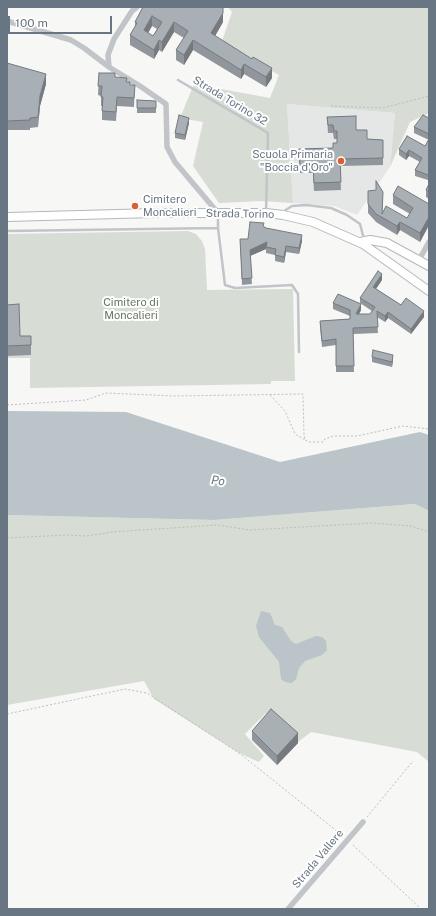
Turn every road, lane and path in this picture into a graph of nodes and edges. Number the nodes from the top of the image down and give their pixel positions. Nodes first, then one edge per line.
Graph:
1 (137, 7) edge
2 (7, 21) edge
3 (109, 67) junction
4 (178, 80) dead end
5 (429, 96) edge
6 (331, 106) dead end
7 (218, 213) junction
8 (266, 213) junction
9 (278, 214) junction
10 (7, 217) edge
11 (218, 228) junction
12 (7, 231) edge
13 (429, 242) edge
14 (364, 243) junction
15 (419, 260) junction
16 (429, 266) edge
17 (429, 291) edge
18 (299, 352) dead end
19 (270, 394) junction
20 (7, 405) edge
21 (429, 429) edge
22 (305, 440) junction
23 (429, 532) edge
24 (7, 538) edge
25 (7, 714) edge
26 (413, 762) dead end
27 (363, 822) joint
28 (347, 839) junction
29 (288, 909) edge
30 (421, 909) edge

1 - 3 street
2 - 3 street
3 - 7 street
4 - 8 lane, Strada Torino 32
5 - 6 path
7 - 8 main road, Strada Torino
7 - 10 main road, Strada Torino
7 - 11 lane
8 - 9 main road, Strada Torino
9 - 14 main road, Strada Torino
9 - 14 lane
11 - 12 lane
11 - 18 lane
13 - 15 street
14 - 15 main road
14 - 17 main road, Strada Torino
15 - 16 main road
19 - 20 path
19 - 22 path
19 - 22 path
21 - 22 path
23 - 24 path
25 - 28 path
26 - 27 path
27 - 28 street, Strada Vallere
28 - 29 street, Strada Vallere
28 - 30 path

